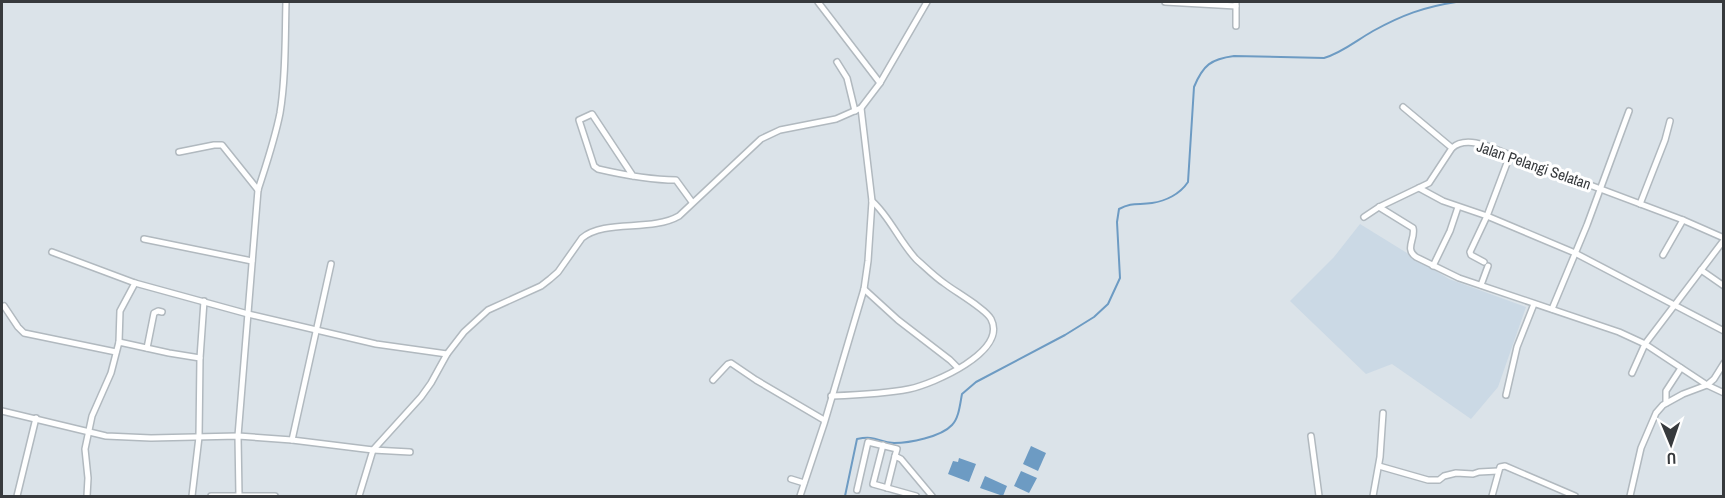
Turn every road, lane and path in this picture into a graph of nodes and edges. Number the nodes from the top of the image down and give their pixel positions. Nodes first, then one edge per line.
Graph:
1 (286, 2) edge
2 (818, 2) edge
3 (927, 2) edge
4 (1165, 2) edge
5 (1236, 4) edge
6 (1236, 26) dead end
7 (837, 62) dead end
8 (880, 83) junction
9 (1403, 107) dead end
10 (861, 108) junction
11 (855, 111) junction
12 (1629, 111) dead end
13 (1670, 121) dead end
14 (1452, 148) junction
15 (179, 152) dead end
16 (1510, 155) junction
17 (633, 176) junction
18 (1419, 188) junction
19 (1601, 189) junction
20 (258, 190) junction
21 (872, 201) junction
22 (692, 202) junction
23 (1640, 204) junction
24 (1379, 207) junction
25 (1458, 207) junction
26 (1487, 216) junction
27 (1364, 217) dead end
28 (1683, 220) junction
29 (144, 239) dead end
30 (1724, 239) edge
31 (52, 252) dead end
32 (1575, 253) junction
33 (1663, 255) dead end
34 (252, 261) junction
35 (331, 264) dead end
36 (1433, 266) junction
37 (1701, 270) junction
38 (135, 283) junction
39 (1481, 285) junction
40 (1724, 286) edge
41 (864, 289) junction
42 (204, 301) junction
43 (1534, 304) junction
44 (1674, 305) junction
45 (4, 306) dead end
46 (1552, 309) junction
47 (162, 312) dead end
48 (248, 314) junction
49 (316, 331) junction
50 (1724, 332) edge
51 (119, 342) junction
52 (1645, 344) junction
53 (147, 348) junction
54 (116, 352) junction
55 (447, 354) junction
56 (200, 358) junction
57 (1724, 363) edge
58 (958, 368) junction
59 (1681, 369) junction
60 (1632, 373) dead end
61 (713, 380) dead end
62 (1707, 385) junction
63 (1724, 393) edge
64 (1506, 395) dead end
65 (831, 396) junction
66 (1666, 403) junction
67 (2, 411) edge
68 (1383, 413) dead end
69 (36, 418) junction
70 (824, 422) junction
71 (89, 432) junction
72 (238, 436) junction
73 (1311, 436) dead end
74 (199, 437) junction
75 (292, 440) junction
76 (883, 445) junction
77 (373, 450) junction
78 (410, 452) dead end
79 (895, 456) junction
80 (1379, 466) junction
81 (1498, 471) junction
82 (791, 479) dead end
83 (804, 483) junction
84 (887, 488) junction
85 (857, 490) dead end
86 (18, 496) edge
87 (87, 496) edge
88 (192, 496) edge
89 (212, 496) edge
90 (239, 496) edge
91 (275, 496) edge
92 (359, 496) edge
93 (800, 496) edge
94 (914, 496) edge
95 (932, 496) edge
96 (1319, 496) edge
97 (1373, 496) edge
98 (1492, 496) edge
99 (1575, 496) edge
100 (1630, 496) edge

1 - 20 street
2 - 8 street
3 - 8 street
4 - 5 street
5 - 6 street
7 - 11 street
8 - 10 street
9 - 14 street
10 - 11 street
10 - 21 street
11 - 22 street
12 - 19 street
13 - 23 street
14 - 16 street, Jalan Pelangi Selatan
14 - 18 street
15 - 20 street
16 - 19 street, Jalan Pelangi Selatan
16 - 26 street
17 - 17 street
17 - 22 street
18 - 24 street
18 - 25 street
19 - 23 street, Jalan Pelangi Selatan
19 - 32 street
20 - 34 street
21 - 41 street
21 - 58 street
22 - 55 street
23 - 28 street, Jalan Pelangi Selatan
24 - 27 street
24 - 36 street
25 - 26 street
25 - 36 street
26 - 32 street
26 - 39 street
28 - 30 street, Jalan Pelangi Selatan
28 - 33 street
29 - 34 street
30 - 37 street
31 - 38 street
32 - 44 street
32 - 46 street
34 - 48 street
35 - 49 street
36 - 39 street
37 - 40 street
37 - 44 street
38 - 42 street
38 - 51 street
39 - 43 street
41 - 58 street
41 - 65 street
42 - 48 street
42 - 56 street
43 - 46 street
43 - 64 street
44 - 50 street
44 - 52 street
45 - 54 street
46 - 52 street
47 - 53 street
48 - 49 street
48 - 72 street
49 - 55 street
49 - 75 street
51 - 53 street
51 - 54 street
52 - 59 street
52 - 60 street
53 - 56 street
54 - 71 street
55 - 77 street
56 - 74 street
57 - 62 street
58 - 65 street
59 - 62 street
59 - 66 street
61 - 70 street
62 - 63 street
62 - 66 street
65 - 70 street
66 - 100 street
67 - 69 street
68 - 80 street
69 - 71 street
69 - 86 street
70 - 83 street
71 - 74 street
71 - 87 street
72 - 74 street
72 - 75 street
72 - 90 street
73 - 96 street
74 - 88 street
75 - 77 street
76 - 79 street
76 - 84 street
76 - 85 street
77 - 78 street
77 - 92 street
79 - 84 street
79 - 95 street
80 - 81 street
80 - 97 street
81 - 98 street
81 - 99 street
82 - 83 street
83 - 93 street
84 - 94 street
89 - 90 street
90 - 91 street

